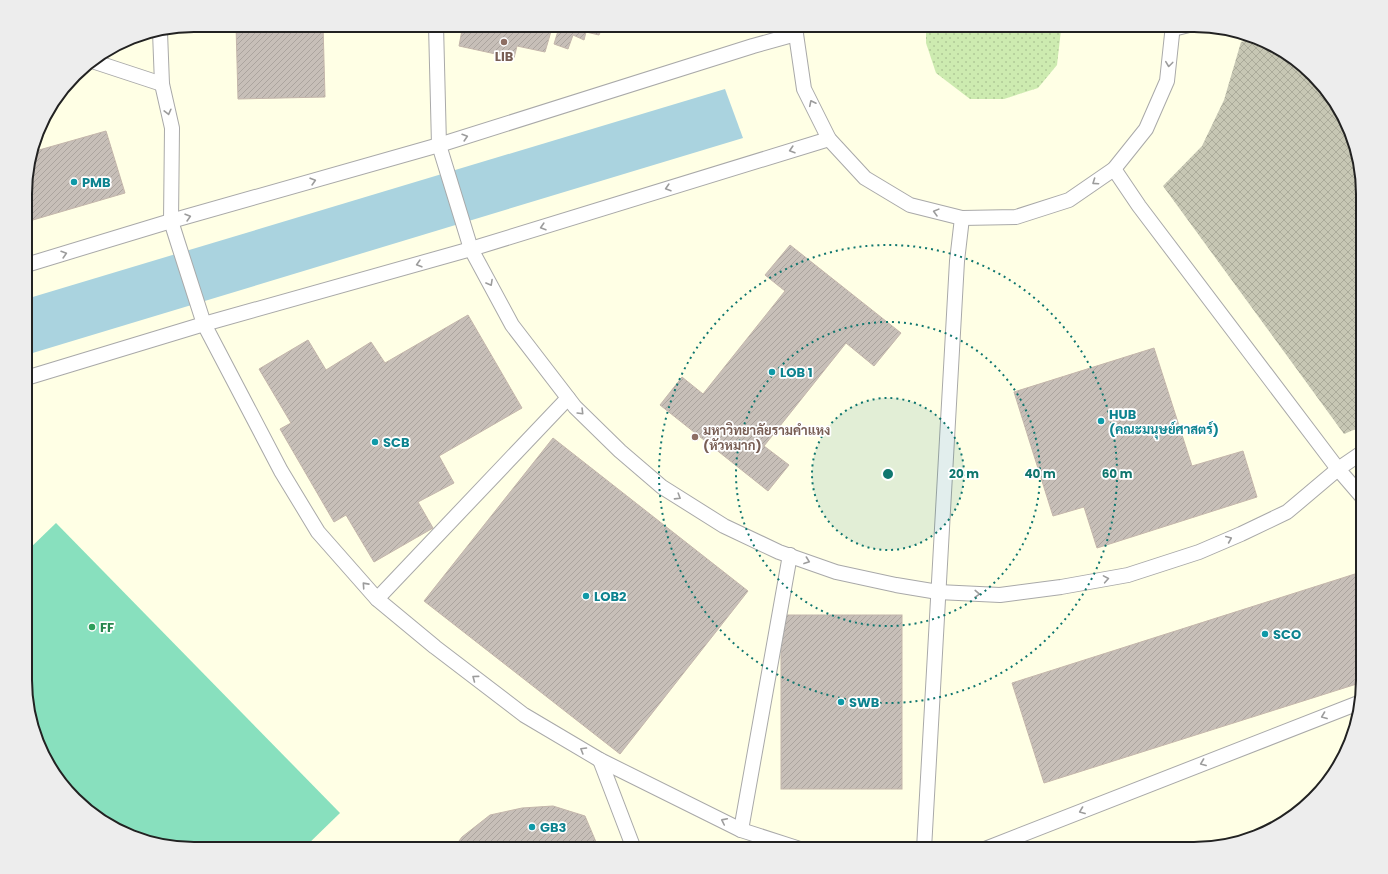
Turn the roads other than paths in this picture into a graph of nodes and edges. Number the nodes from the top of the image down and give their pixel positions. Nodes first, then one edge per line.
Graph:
1 (436, 32) edge
2 (788, 32) edge
3 (796, 32) edge
4 (1172, 32) edge
5 (160, 36) edge
6 (98, 63) edge
7 (162, 84) junction
8 (829, 139) junction
9 (439, 145) junction
10 (1114, 169) junction
11 (962, 218) junction
12 (171, 221) junction
13 (471, 249) junction
14 (32, 263) edge
15 (202, 319) junction
16 (32, 376) edge
17 (568, 398) junction
18 (1356, 457) edge
19 (1338, 469) junction
20 (1356, 490) edge
21 (790, 556) junction
22 (938, 592) junction
23 (377, 598) junction
24 (1354, 704) edge
25 (600, 760) junction
26 (741, 830) junction
27 (631, 842) edge
28 (778, 842) edge
29 (924, 842) edge
30 (1003, 842) edge

1 - 9 lane
9 -> 2 lane
8 -> 3 lane
4 -> 10 lane
5 - 7 lane
6 - 7 lane
7 -> 12 lane
11 -> 8 lane
8 -> 13 lane
12 -> 9 lane
9 - 13 lane
10 -> 11 lane
10 - 19 lane
11 - 22 lane
14 -> 12 lane
12 - 15 lane
13 -> 15 lane
13 -> 17 lane
15 - 16 lane
23 -> 15 lane
17 -> 21 lane
17 - 23 lane
18 - 19 lane
19 - 20 lane
22 -> 19 lane
21 -> 22 lane
21 - 26 lane
22 - 29 lane
25 -> 23 lane
24 -> 30 lane
26 -> 25 lane
25 - 27 lane
26 - 28 lane

